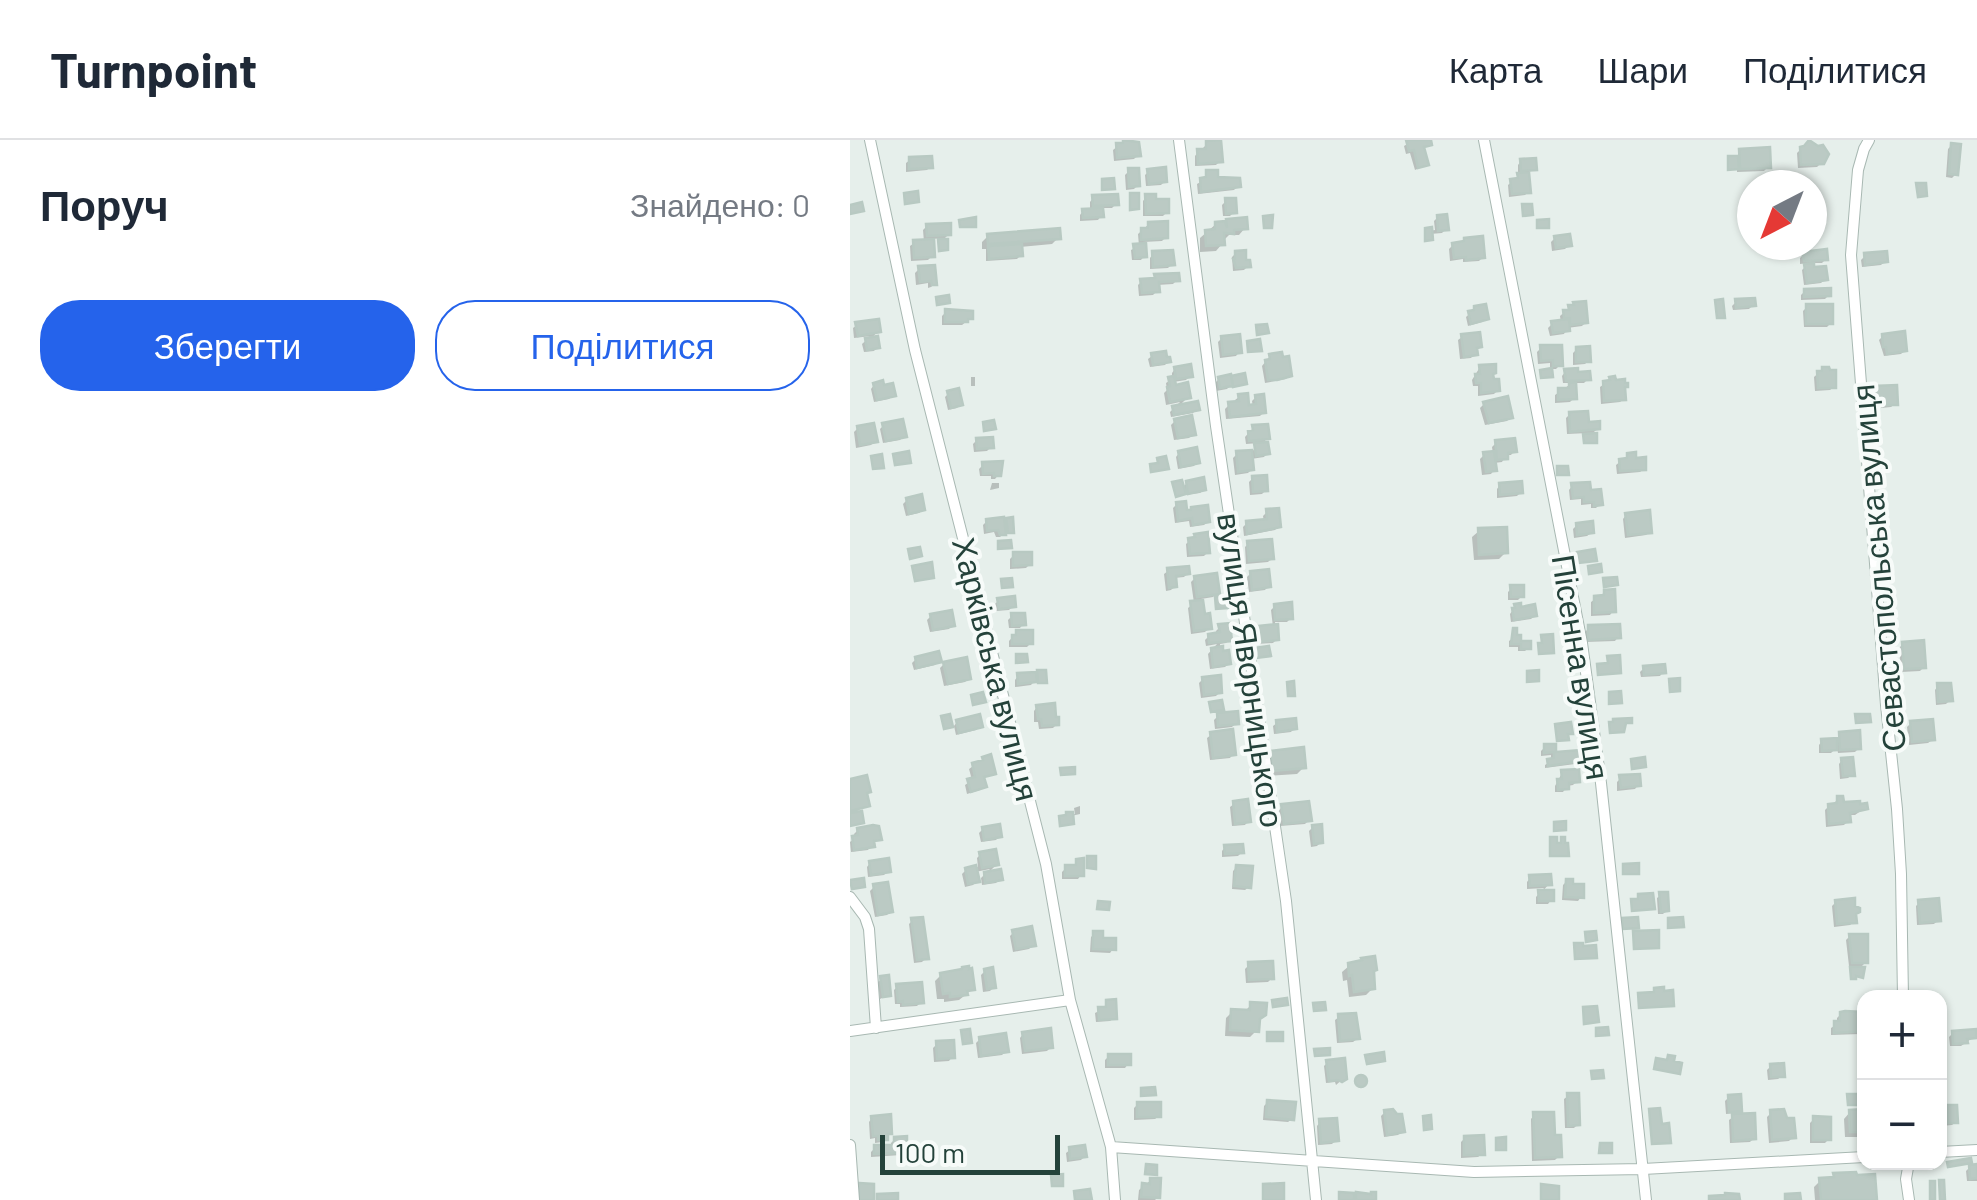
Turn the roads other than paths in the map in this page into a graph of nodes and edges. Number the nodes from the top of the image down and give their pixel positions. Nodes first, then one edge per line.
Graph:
1 (870, 140) edge
2 (1179, 140) edge
3 (1484, 140) edge
4 (1868, 140) edge
5 (850, 897) edge
6 (1904, 990) edge
7 (1070, 1000) junction
8 (876, 1028) junction
9 (850, 1031) edge
10 (850, 1145) edge
11 (1111, 1147) junction
12 (1977, 1150) edge
13 (1947, 1152) edge
14 (1857, 1157) edge
15 (1313, 1161) junction
16 (1643, 1169) junction
17 (1907, 1170) edge
18 (854, 1200) edge
19 (1115, 1200) edge
20 (1316, 1200) edge
21 (1646, 1200) edge
22 (1908, 1200) edge

1 - 7 street, Харківська вулиця
2 - 15 street, вулиця Яворницького
3 - 16 street, Пісенна вулиця
4 - 6 street, Севастопольська вулиця
5 - 8 street
7 - 8 street
7 - 11 street, Харківська вулиця
8 - 9 street
10 - 18 street
11 - 15 street
11 - 19 street, Харківська вулиця
12 - 13 street
14 - 16 street
15 - 16 street
15 - 20 street, вулиця Яворницького
16 - 21 street, Пісенна вулиця
17 - 22 street

